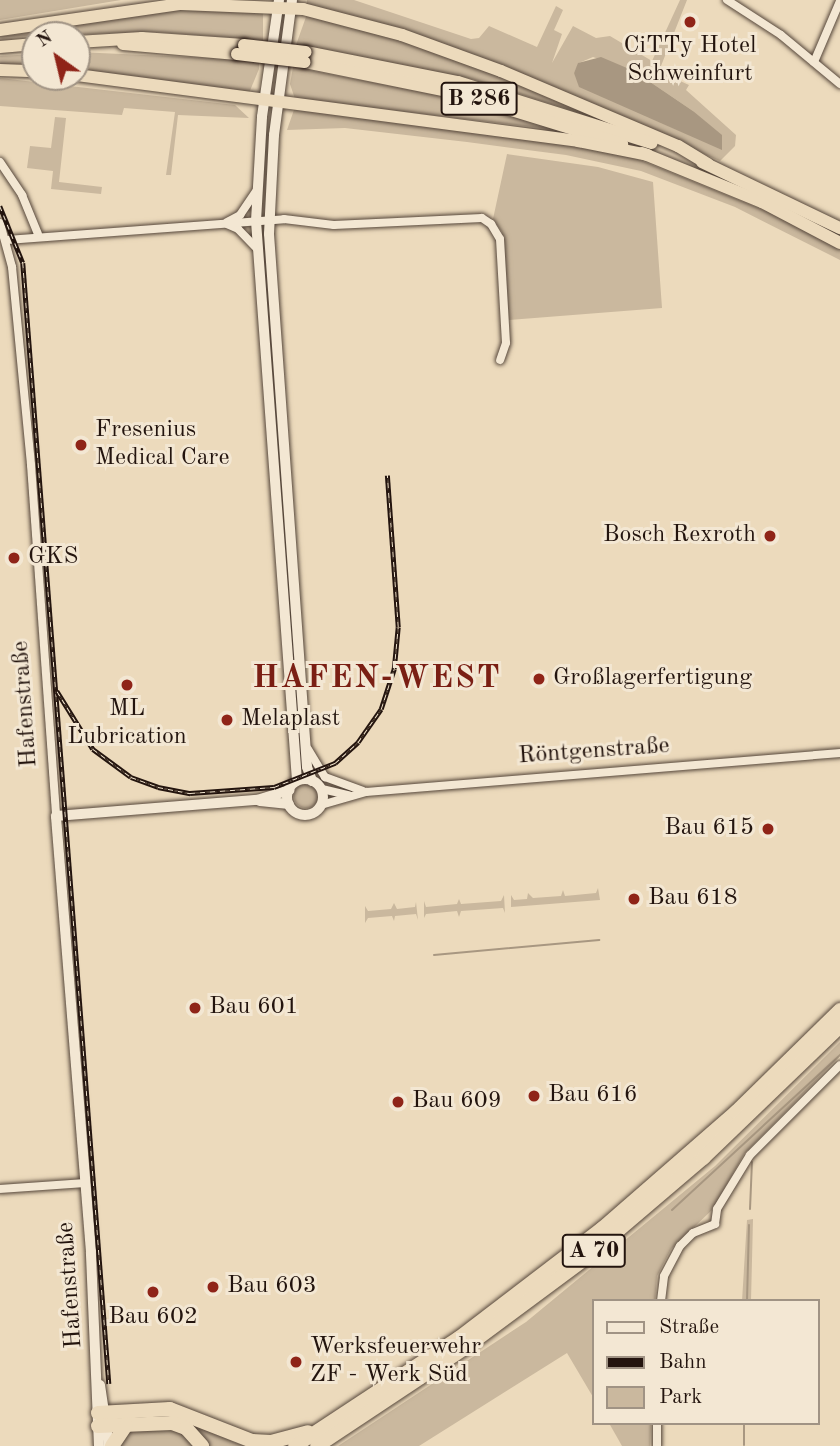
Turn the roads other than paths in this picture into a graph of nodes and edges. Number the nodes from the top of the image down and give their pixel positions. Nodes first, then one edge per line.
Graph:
1 (250, 0) edge
2 (727, 0) edge
3 (840, 1) edge
4 (234, 4) junction
5 (285, 4) edge
6 (0, 30) edge
7 (91, 42) edge
8 (21, 45) edge
9 (0, 47) edge
10 (305, 57) junction
11 (814, 62) junction
12 (0, 70) edge
13 (21, 71) edge
14 (91, 77) edge
15 (840, 84) edge
16 (264, 99) junction
17 (279, 101) junction
18 (648, 155) junction
19 (0, 162) edge
20 (708, 164) junction
21 (256, 191) junction
22 (269, 220) junction
23 (256, 221) junction
24 (0, 223) edge
25 (225, 223) junction
26 (840, 228) edge
27 (38, 234) junction
28 (7, 240) junction
29 (840, 243) edge
30 (258, 251) junction
31 (270, 314) junction
32 (500, 360) dead end
33 (284, 431) junction
34 (272, 432) junction
35 (288, 587) junction
36 (296, 688) junction
37 (306, 743) junction
38 (840, 753) edge
39 (312, 780) junction
40 (297, 781) junction
41 (321, 789) junction
42 (289, 790) junction
43 (366, 792) junction
44 (352, 795) junction
45 (257, 800) junction
46 (289, 804) junction
47 (321, 805) junction
48 (56, 816) junction
49 (840, 1010) edge
50 (840, 1026) edge
51 (840, 1065) edge
52 (85, 1184) junction
53 (0, 1189) edge
54 (661, 1299) edge
55 (103, 1420) junction
56 (126, 1425) junction
57 (657, 1425) edge
58 (326, 1426) junction
59 (99, 1446) edge
60 (110, 1446) edge
61 (202, 1446) edge
62 (295, 1446) edge
63 (317, 1446) edge
64 (657, 1446) edge

1 - 4 highway, B 286
2 - 11 street
3 - 11 street
4 - 5 highway, B 286
4 - 6 highway, B 286
5 - 16 street
5 - 17 street
5 - 20 highway, B 286
7 - 10 highway, B 286, bridge
8 - 9 highway
10 - 18 highway, B 286
10 - 20 highway, B 286
11 - 15 street
12 - 13 highway
14 - 16 highway
16 - 17 highway
16 - 21 street
17 - 18 highway
17 - 22 street
18 - 29 highway, B 286
19 - 27 street
20 - 26 highway, B 286
21 - 23 street
21 - 25 street
22 - 23 street
22 - 31 street
22 - 32 street
23 - 25 street
23 - 30 street
24 - 28 street, Hafenstraße
25 - 27 street
25 - 30 street
27 - 28 street
28 - 48 street, Hafenstraße
30 - 31 street
31 - 33 street
31 - 34 street
33 - 34 street
33 - 35 street
34 - 35 street
35 - 36 street
36 - 37 street
36 - 40 street
37 - 39 street
37 - 43 street
38 - 43 street, Röntgenstraße
39 - 40 street
39 - 41 street
40 - 42 street
41 - 44 street, Röntgenstraße
41 - 47 street
42 - 45 street
42 - 46 street
43 - 44 street, Röntgenstraße
44 - 47 street, Röntgenstraße
45 - 46 street
45 - 48 street
46 - 47 street
48 - 52 street, Hafenstraße
49 - 58 highway, A 70
50 - 63 highway, A 70
51 - 54 street
52 - 53 street
52 - 55 street, Hafenstraße
55 - 56 highway
55 - 58 highway
55 - 59 street
55 - 60 street
56 - 60 highway
56 - 61 highway
57 - 64 street
58 - 62 highway, A 70

